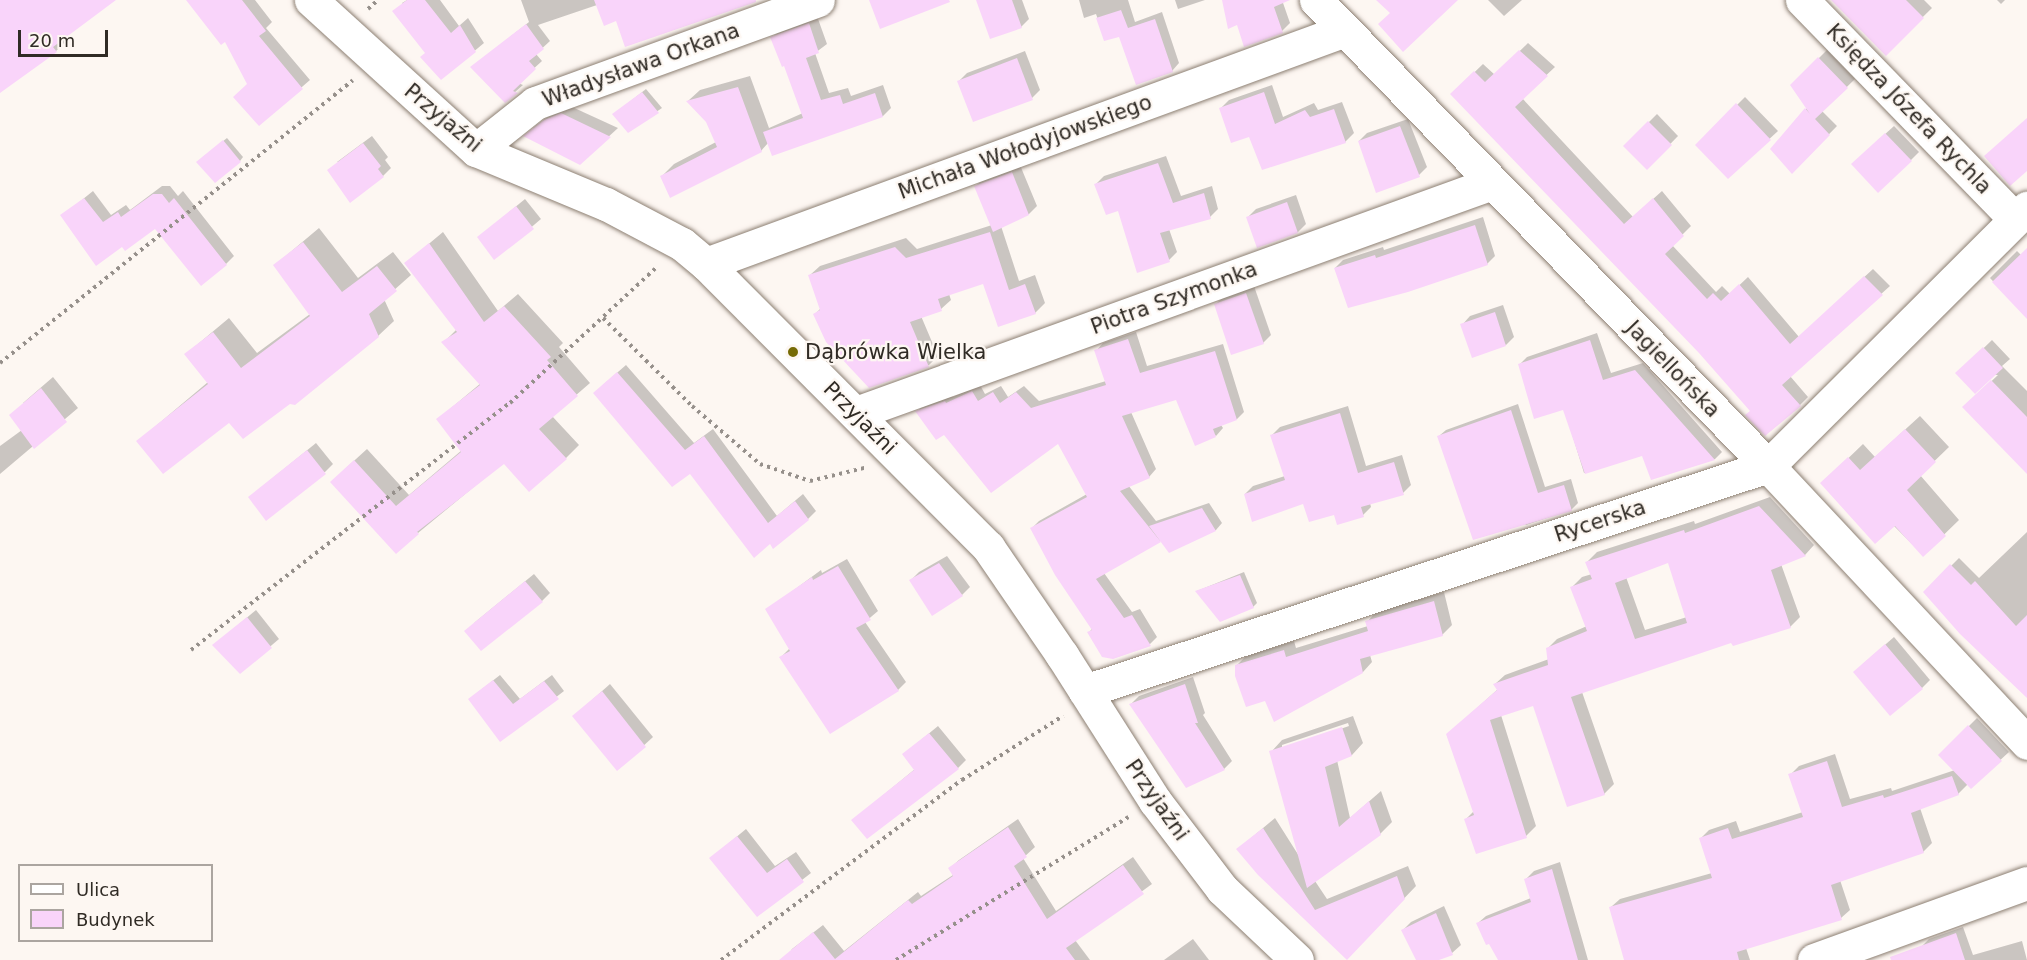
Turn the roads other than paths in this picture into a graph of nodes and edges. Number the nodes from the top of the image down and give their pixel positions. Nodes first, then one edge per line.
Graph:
1 (818, 0) edge
2 (1316, 0) edge
3 (1802, 0) edge
4 (338, 7) edge
5 (1345, 30) junction
6 (476, 150) junction
7 (1492, 183) junction
8 (2021, 213) edge
9 (694, 254) junction
10 (856, 413) junction
11 (1768, 466) junction
12 (1087, 695) junction
13 (2027, 743) edge
14 (2027, 884) edge
15 (1297, 960) edge
16 (1815, 960) edge

1 - 6 street, Władysława Orkana
2 - 5 street, Jagiellońska
3 - 8 street, Księdza Józefa Rychla
4 - 6 street, Przyjaźni
5 - 7 street, Jagiellońska
5 - 9 street, Michała Wołodyjowskiego
6 - 9 street, Przyjaźni
7 - 10 street, Piotra Szymonka
7 - 11 street, Jagiellońska
8 - 11 street, Rycerska
9 - 10 street, Przyjaźni
10 - 12 street, Przyjaźni
11 - 12 street, Rycerska
11 - 13 street, Jagiellońska
12 - 15 street, Przyjaźni
14 - 16 street

